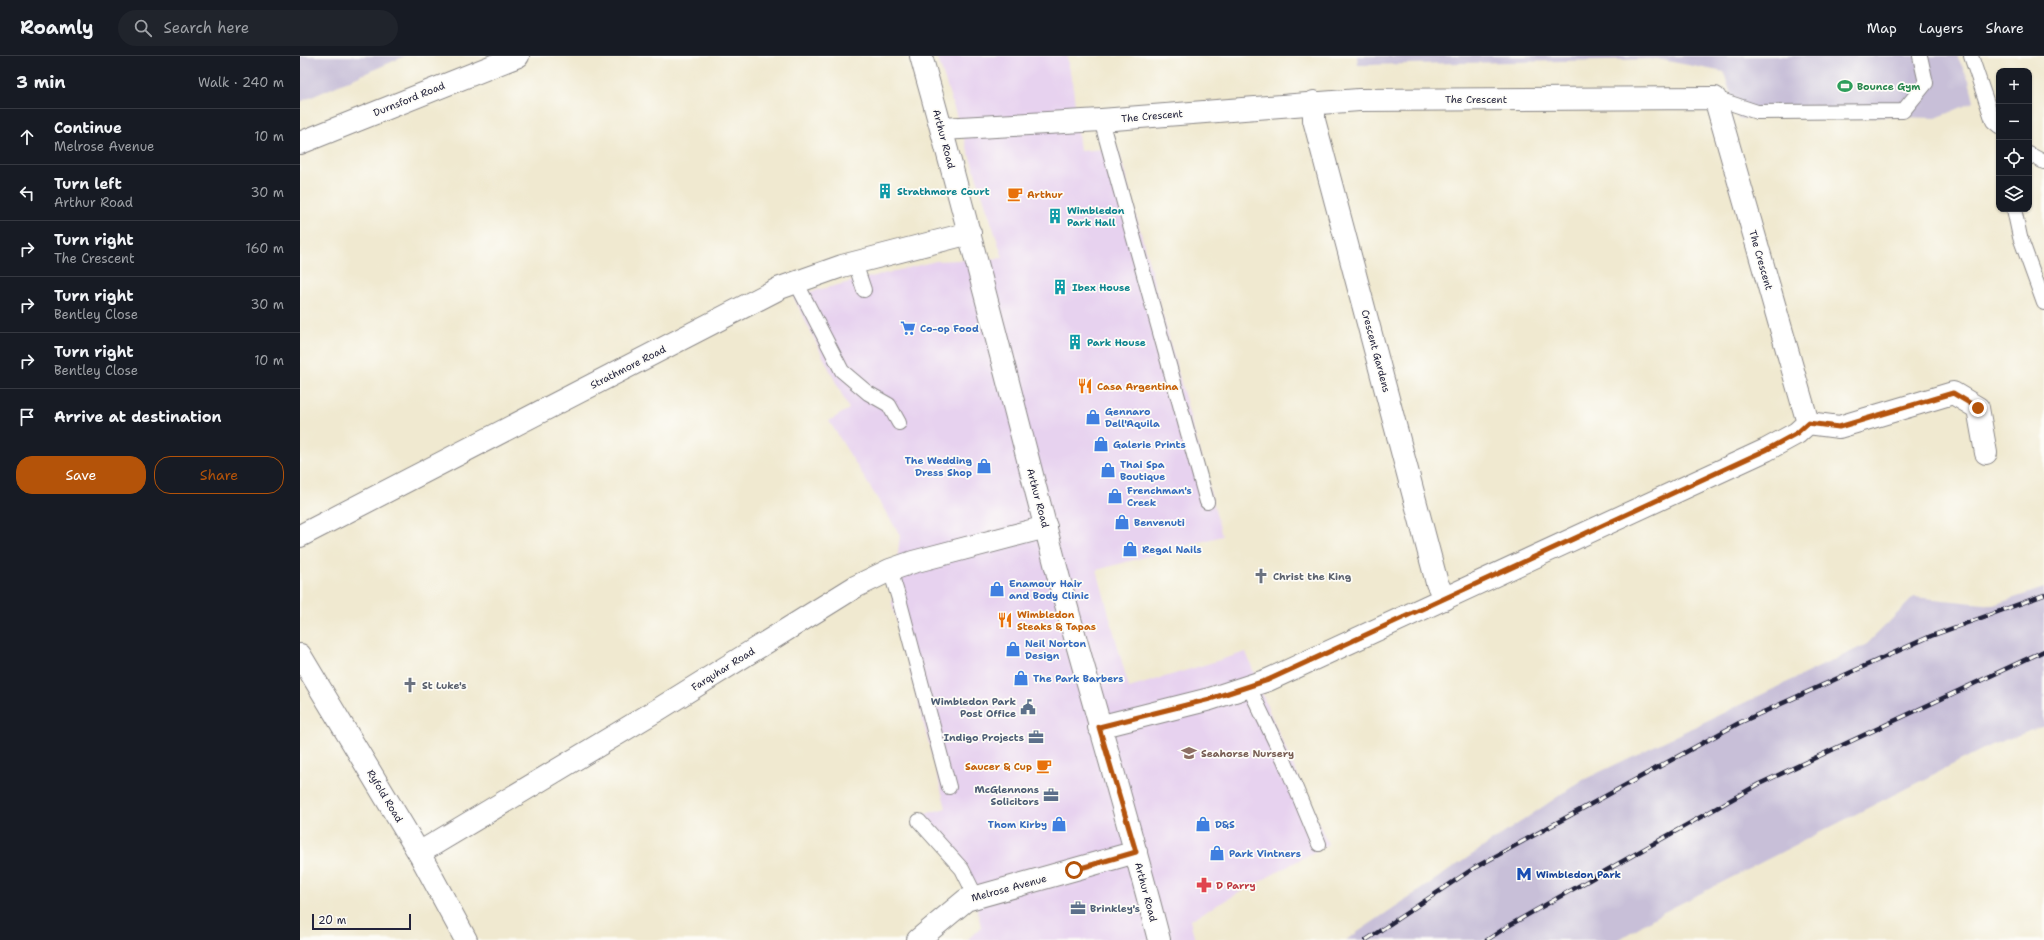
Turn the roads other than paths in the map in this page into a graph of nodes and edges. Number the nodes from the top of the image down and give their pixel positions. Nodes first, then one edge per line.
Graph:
1 (518, 56) edge
2 (921, 56) edge
3 (1920, 56) edge
4 (1971, 56) edge
5 (1715, 98) junction
6 (1314, 102) junction
7 (1101, 120) junction
8 (1996, 124) edge
9 (942, 129) junction
10 (300, 143) edge
11 (2032, 156) edge
12 (2044, 162) edge
13 (2015, 212) edge
14 (970, 233) junction
15 (855, 263) junction
16 (796, 282) junction
17 (864, 290) dead end
18 (2044, 303) edge
19 (899, 423) dead end
20 (1808, 423) junction
21 (1986, 453) dead end
22 (1207, 502) dead end
23 (1046, 527) junction
24 (300, 536) edge
25 (890, 570) junction
26 (1445, 599) junction
27 (300, 655) edge
28 (1249, 688) junction
29 (1099, 727) junction
30 (949, 787) dead end
31 (919, 821) dead end
32 (1319, 844) dead end
33 (1136, 852) junction
34 (419, 853) junction
35 (976, 897) junction
36 (924, 938) edge
37 (466, 940) edge
38 (1159, 940) edge

1 - 10 street, Durnsford Road
2 - 9 street, Arthur Road
3 - 5 lane
4 - 8 lane
5 - 6 street, The Crescent
5 - 20 street, The Crescent
6 - 7 street, The Crescent
6 - 26 street, Crescent Gardens
7 - 9 street, The Crescent
7 - 22 lane
9 - 14 street, Arthur Road
11 - 12 lane
13 - 18 lane
14 - 15 street, Strathmore Road
14 - 23 street, Arthur Road
15 - 16 street, Strathmore Road
15 - 17 lane
16 - 19 lane
16 - 24 street, Strathmore Road
20 - 21 street
20 - 26 street
23 - 25 street, Farquhar Road
23 - 29 street, Arthur Road
25 - 30 lane
25 - 34 street, Farquhar Road
26 - 28 street
27 - 34 street, Ryfold Road
28 - 29 street
28 - 32 lane
29 - 33 street, Arthur Road
31 - 35 lane
33 - 35 street, Melrose Avenue
33 - 38 street, Arthur Road
34 - 37 street, Ryfold Road
35 - 36 street, Melrose Avenue

